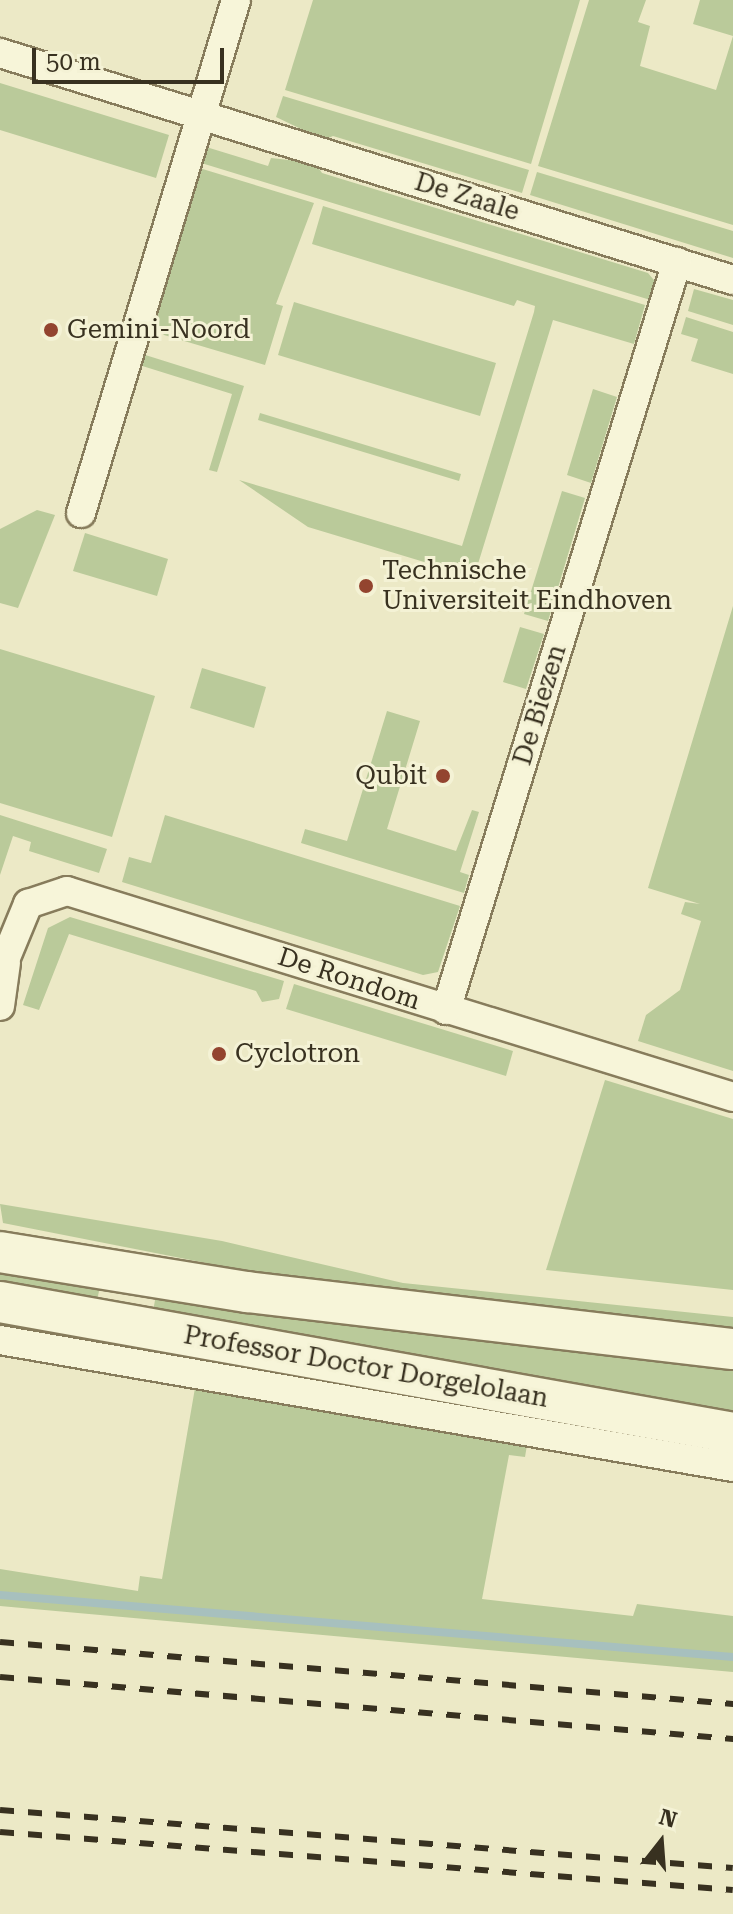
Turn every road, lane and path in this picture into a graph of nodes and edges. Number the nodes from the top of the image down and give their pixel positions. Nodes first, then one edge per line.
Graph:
1 (236, 0) edge
2 (0, 53) edge
3 (201, 114) junction
4 (677, 262) junction
5 (733, 280) edge
6 (81, 513) dead end
7 (3, 967) edge
8 (0, 1006) edge
9 (446, 1010) junction
10 (733, 1097) edge
11 (0, 1252) edge
12 (0, 1302) edge
13 (0, 1340) edge
14 (733, 1349) edge
15 (733, 1433) edge
16 (733, 1467) edge

1 - 3 street
2 - 3 street, De Zaale
3 - 4 street, De Zaale
3 - 6 street
4 - 5 street, De Zaale
4 - 9 street, De Biezen
7 - 8 street, De Rondom
7 - 9 street, De Rondom
9 - 10 street, De Rondom
11 - 14 main road, Professor Doctor Dorgelolaan
12 - 15 main road, Professor Doctor Dorgelolaan
13 - 16 street, Professor Doctor Dorgelolaan

